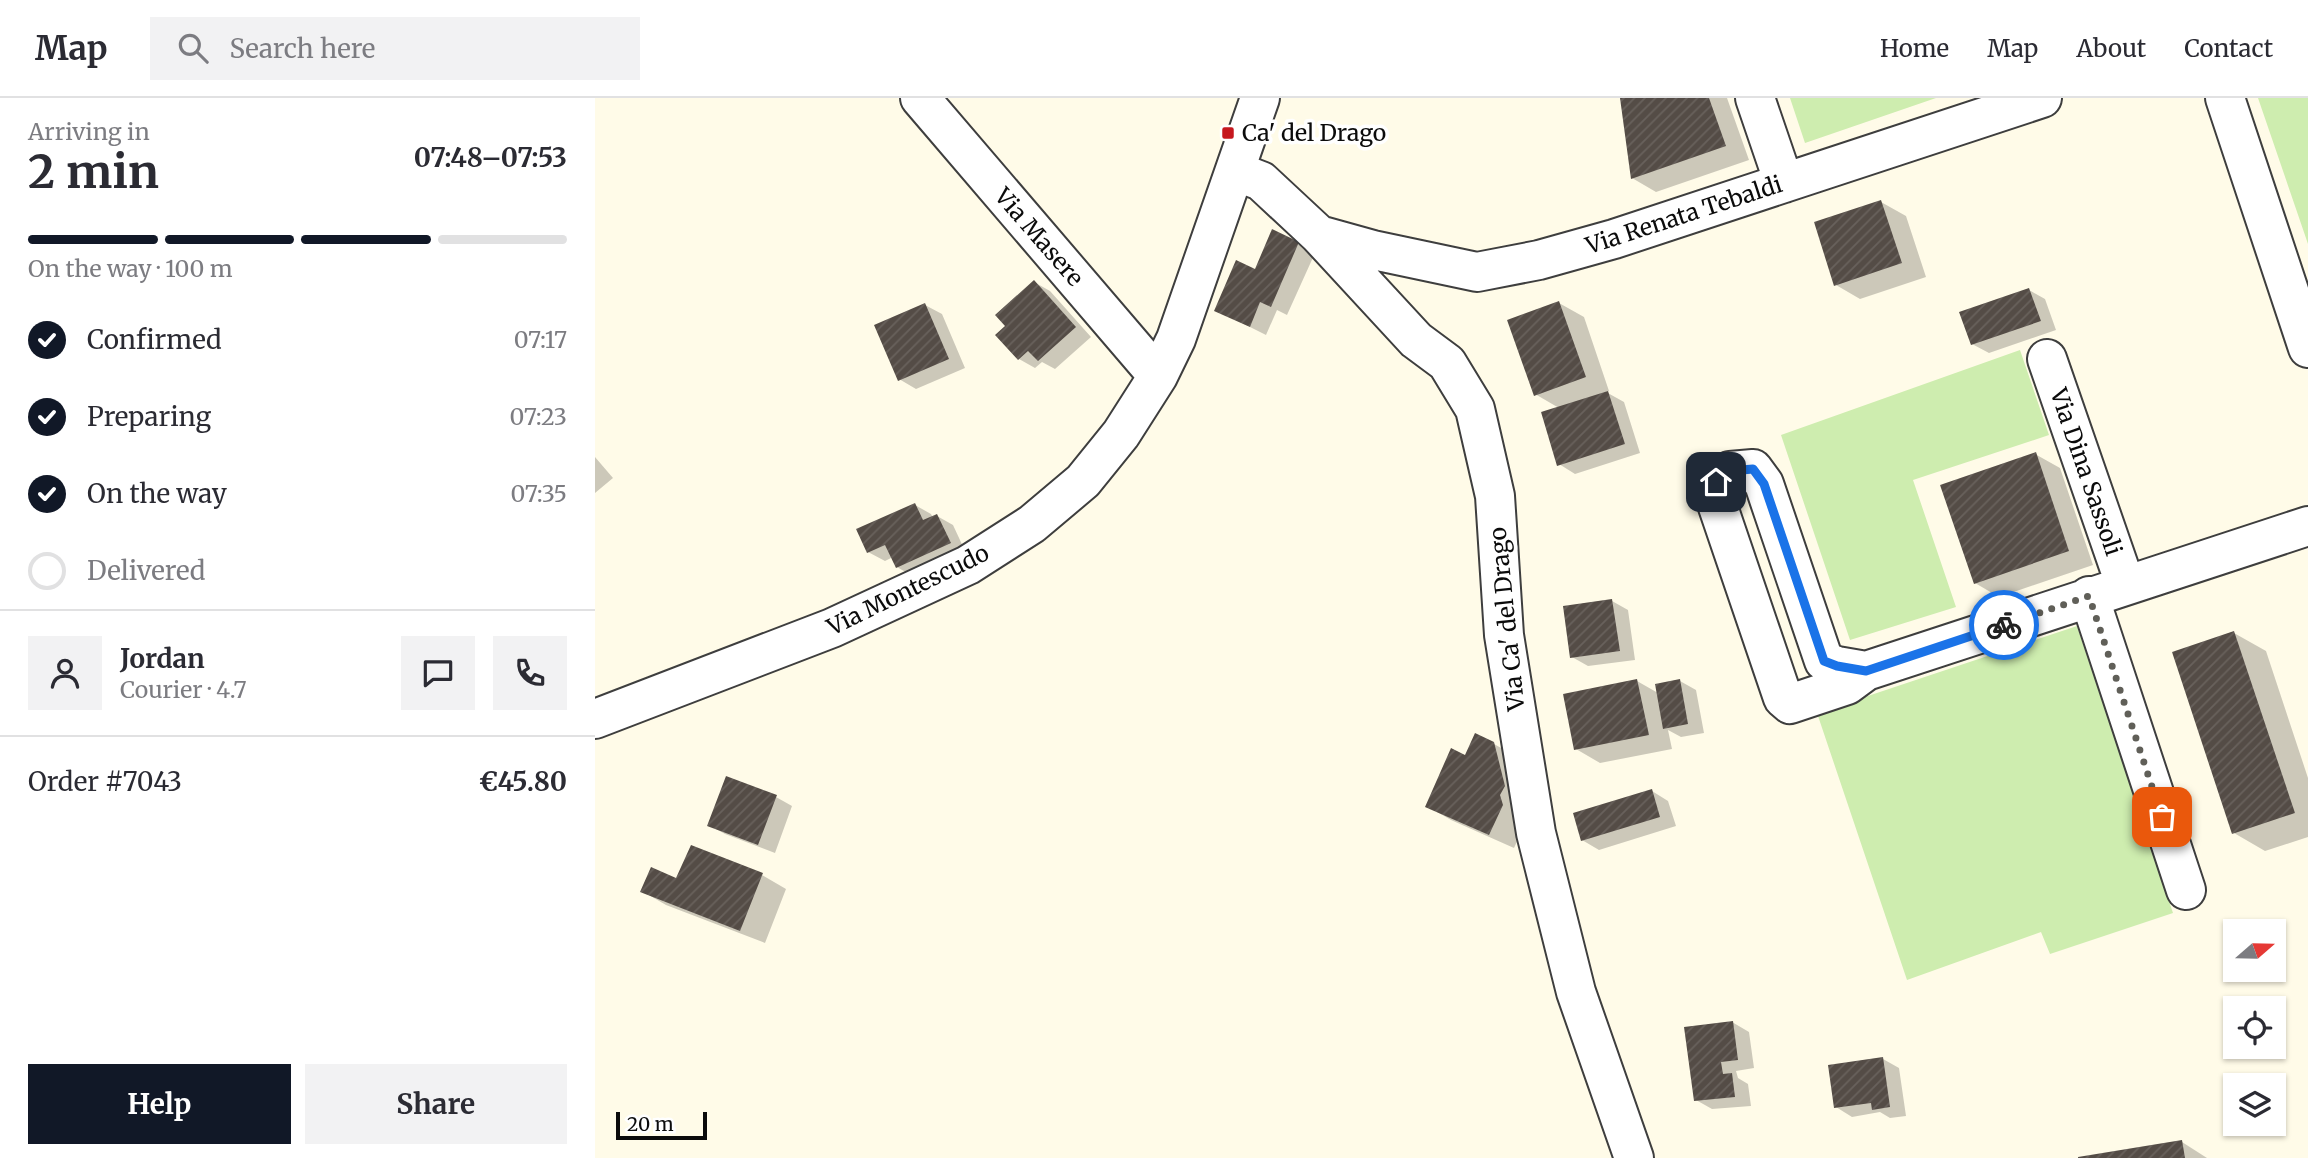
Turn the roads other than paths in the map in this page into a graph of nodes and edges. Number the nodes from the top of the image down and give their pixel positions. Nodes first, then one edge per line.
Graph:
1 (920, 98) edge
2 (1260, 98) edge
3 (1755, 98) edge
4 (2042, 98) edge
5 (2225, 98) edge
6 (1235, 171) junction
7 (1784, 183) junction
8 (1319, 235) junction
9 (2308, 348) edge
10 (2047, 359) dead end
11 (1158, 376) junction
12 (2308, 526) edge
13 (2107, 590) junction
14 (1866, 671) junction
15 (595, 719) edge
16 (2186, 890) dead end
17 (1633, 1158) edge

1 - 11 street, Via Masere
2 - 6 street, Via Montescudo
3 - 7 street
4 - 7 street, Via Renata Tebaldi
5 - 9 street
6 - 8 street, Via Ca' del Drago
6 - 11 street, Via Montescudo
7 - 8 street, Via Renata Tebaldi
8 - 17 street, Via Ca' del Drago
10 - 13 street, Via Dina Sassoli
11 - 15 street, Via Montescudo
12 - 13 street, Via Dina Sassoli
13 - 14 street, Via Dina Sassoli
13 - 16 street, Via Dina Sassoli
14 - 14 street, Via Dina Sassoli

